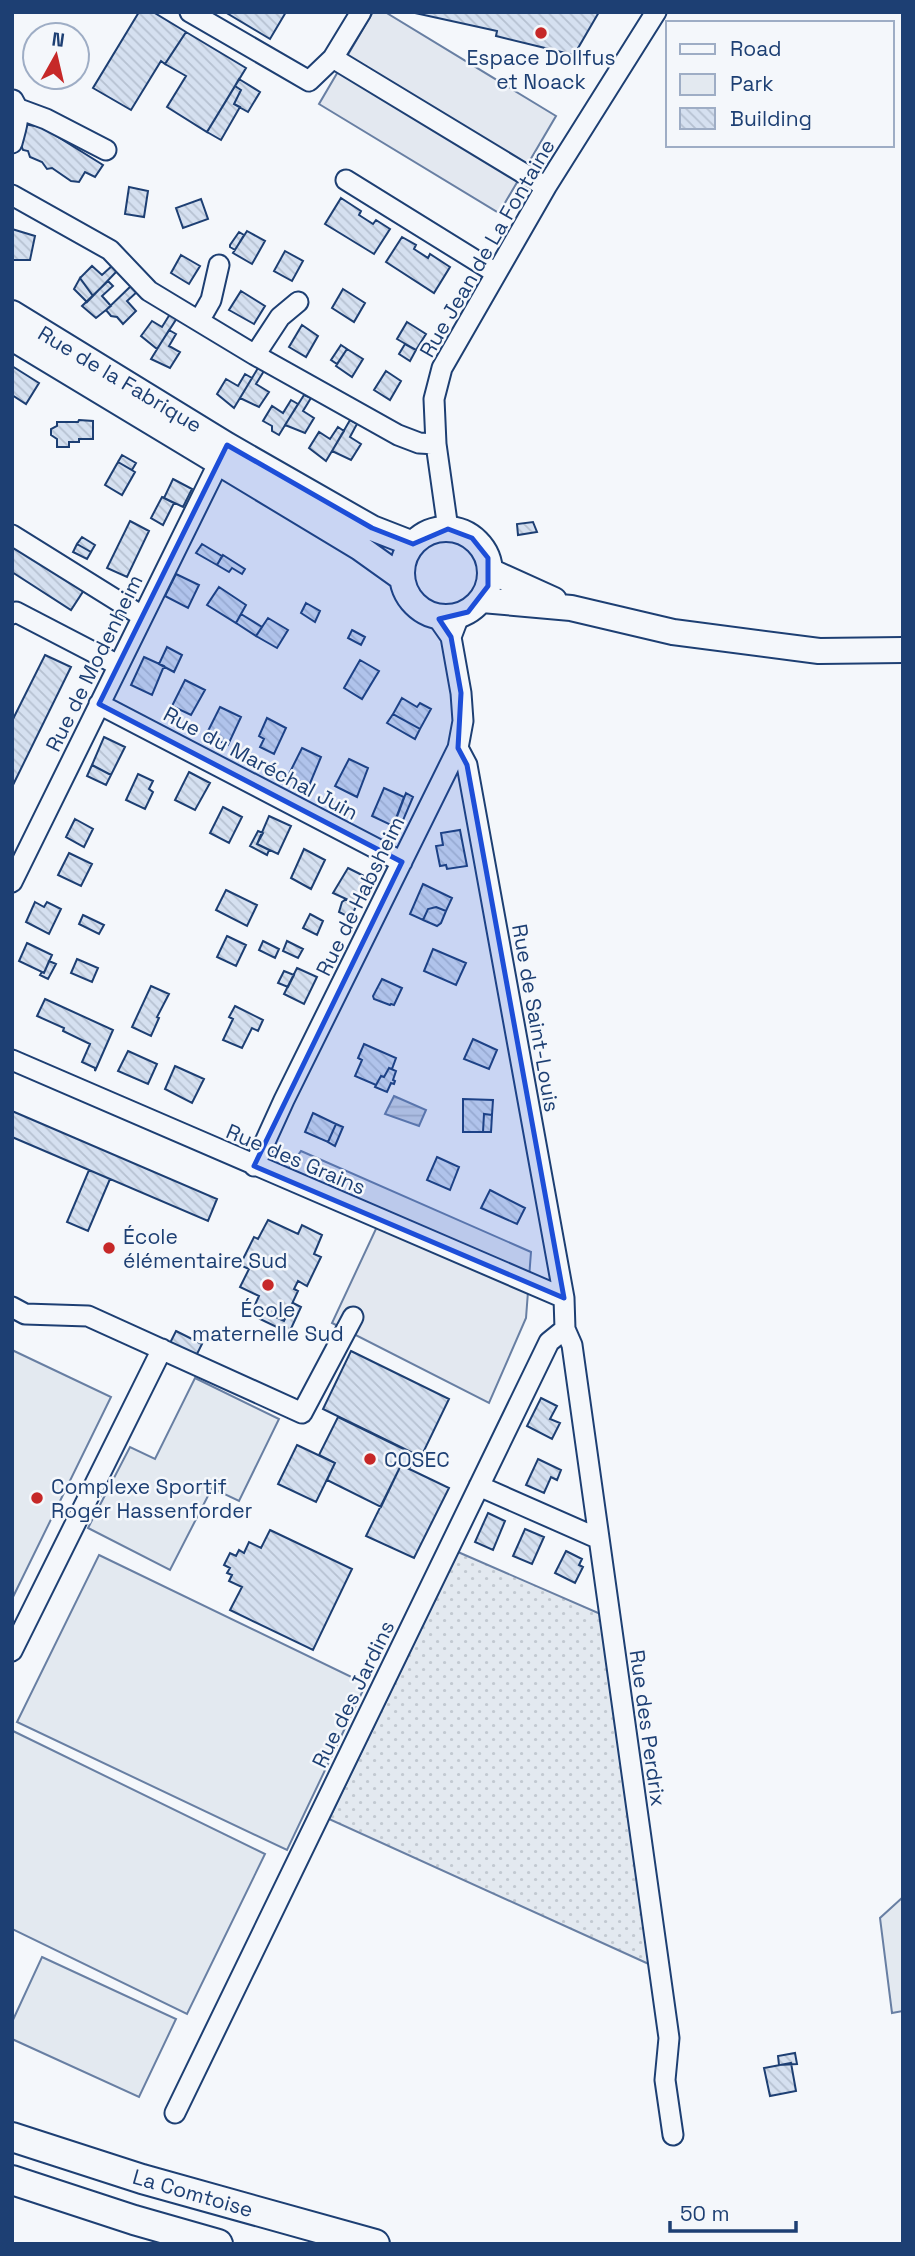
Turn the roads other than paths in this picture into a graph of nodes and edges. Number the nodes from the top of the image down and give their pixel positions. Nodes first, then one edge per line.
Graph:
1 (190, 12) edge
2 (360, 12) edge
3 (656, 12) edge
4 (333, 58) junction
5 (15, 104) edge
6 (12, 143) edge
7 (106, 150) dead end
8 (346, 180) dead end
9 (546, 187) junction
10 (12, 195) edge
11 (219, 265) dead end
12 (496, 273) junction
13 (298, 302) dead end
14 (12, 313) edge
15 (199, 321) junction
16 (12, 338) edge
17 (255, 355) junction
18 (436, 444) junction
19 (222, 454) junction
20 (448, 529) junction
21 (12, 535) edge
22 (413, 544) junction
23 (490, 571) junction
24 (402, 578) junction
25 (482, 600) junction
26 (571, 608) junction
27 (12, 614) edge
28 (142, 616) junction
29 (449, 623) junction
30 (903, 650) edge
31 (118, 665) junction
32 (99, 704) junction
33 (458, 748) junction
34 (402, 862) junction
35 (15, 870) edge
36 (12, 1060) edge
37 (254, 1166) junction
38 (564, 1298) junction
39 (12, 1307) edge
40 (353, 1317) dead end
41 (565, 1329) junction
42 (162, 1349) junction
43 (479, 1486) junction
44 (597, 1538) junction
45 (12, 1651) edge
46 (175, 2113) dead end
47 (673, 2135) dead end
48 (12, 2137) edge
49 (12, 2180) edge
50 (218, 2244) edge
51 (375, 2244) edge

1 - 4 street
2 - 4 street
3 - 9 street, Rue Jean de La Fontaine
4 - 9 street
5 - 6 street
5 - 7 street
8 - 12 street
9 - 12 street, Rue Jean de La Fontaine
10 - 15 street
11 - 15 street
12 - 18 street, Rue Jean de La Fontaine
13 - 17 street
14 - 19 main road, Rue de la Fabrique
15 - 17 street
16 - 19 main road, Rue de la Fabrique
17 - 18 street
18 - 20 street, Rue Jean de La Fontaine
19 - 22 main road, Rue de la Fabrique
19 - 24 main road, Rue de la Fabrique
19 - 28 street, Rue de Modenheim
20 - 22 main road
20 - 23 main road
21 - 28 street
22 - 24 main road
23 - 25 main road
23 - 26 main road
24 - 29 main road
25 - 26 main road
25 - 29 main road
26 - 30 main road
27 - 31 street
28 - 31 street, Rue de Modenheim
29 - 33 street, Rue de Habsheim
31 - 32 street, Rue de Modenheim
32 - 34 street, Rue du Maréchal Juin
32 - 35 street, Rue de Modenheim
33 - 34 street, Rue de Habsheim
33 - 38 street, Rue de Saint-Louis
34 - 37 street, Rue de Habsheim
36 - 37 street, Rue des Grains
37 - 38 street, Rue des Grains
38 - 41 street
39 - 42 street
40 - 42 street
41 - 43 street, Rue des Jardins
41 - 44 street, Rue des Perdrix
42 - 45 street
43 - 44 street
43 - 46 street, Rue des Jardins
44 - 47 street, Rue des Perdrix
48 - 51 highway, La Comtoise
49 - 50 highway, La Comtoise

